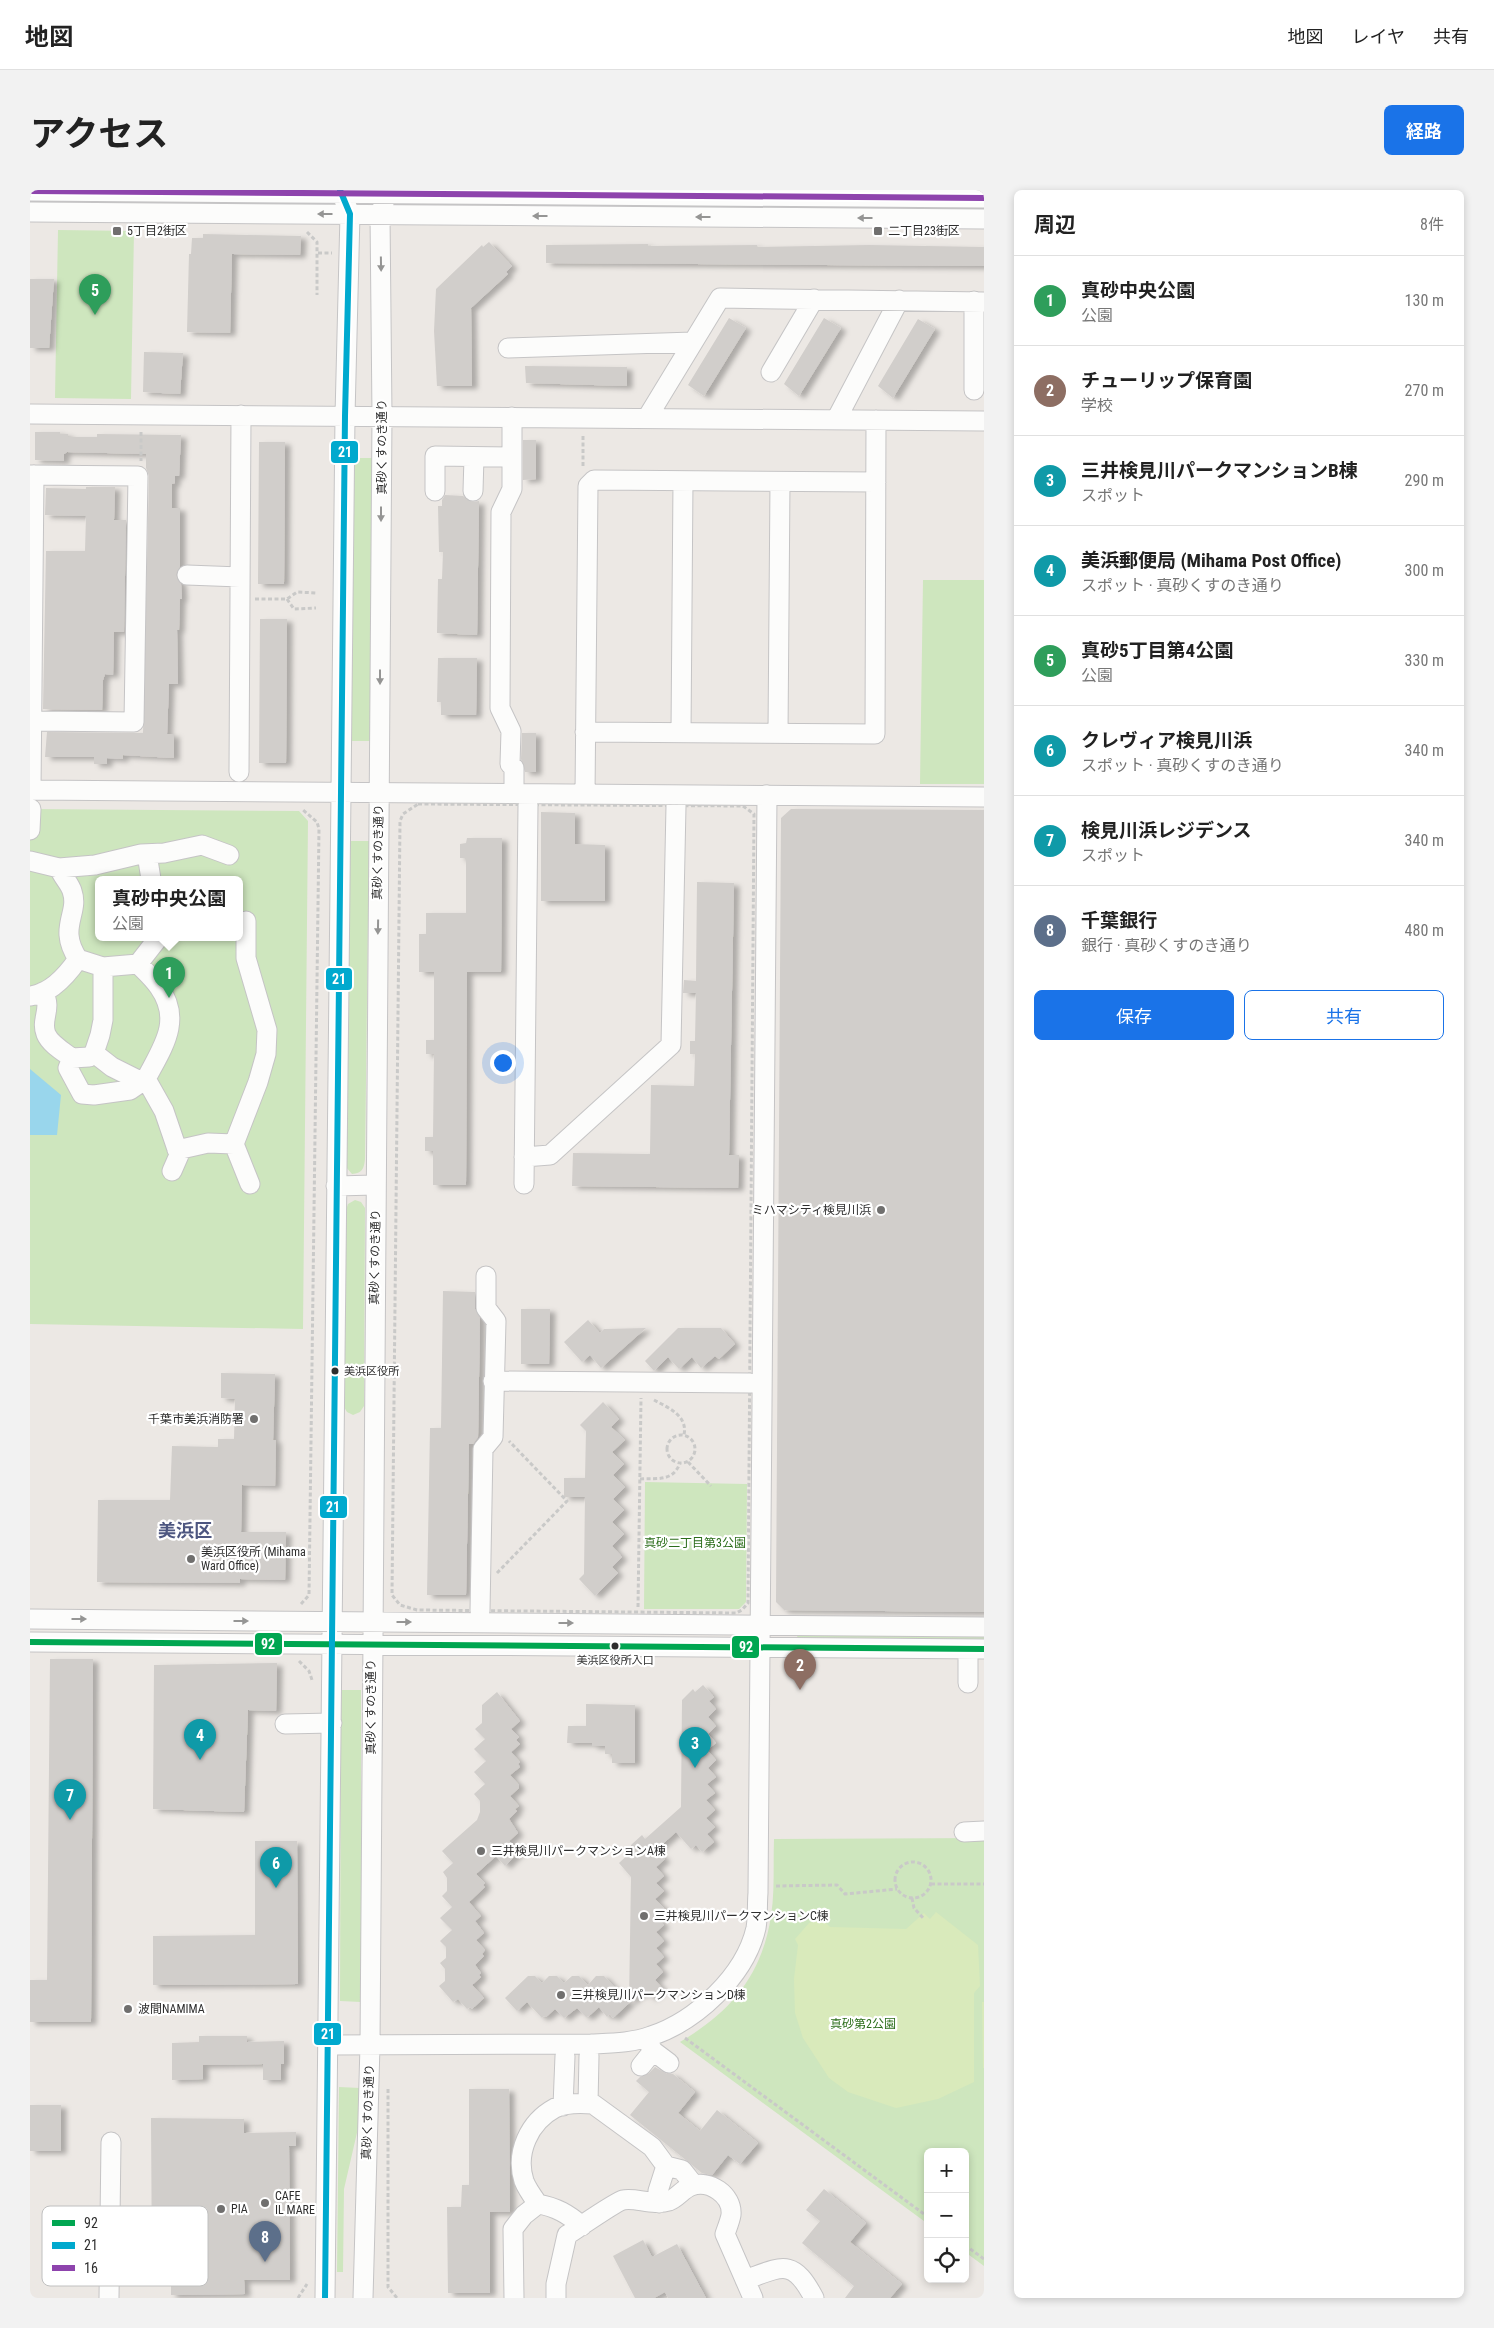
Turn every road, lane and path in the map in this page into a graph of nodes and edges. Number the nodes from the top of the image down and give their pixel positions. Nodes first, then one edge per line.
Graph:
1 (30, 191) edge
2 (60, 191) edge
3 (340, 191) edge
4 (367, 191) edge
5 (388, 192) edge
6 (528, 192) edge
7 (772, 193) edge
8 (984, 198) edge
9 (30, 212) edge
10 (60, 212) junction
11 (350, 214) junction
12 (380, 215) junction
13 (772, 218) junction
14 (984, 219) edge
15 (300, 230) dead end
16 (318, 253) junction
17 (333, 253) dead end
18 (317, 295) dead end
19 (814, 299) junction
20 (898, 300) junction
21 (979, 302) edge
22 (693, 342) junction
23 (508, 348) dead end
24 (771, 372) dead end
25 (974, 390) dead end
26 (30, 414) edge
27 (241, 415) junction
28 (345, 416) junction
29 (382, 416) junction
30 (512, 417) junction
31 (647, 418) junction
32 (836, 420) junction
33 (876, 420) junction
34 (984, 421) edge
35 (141, 426) dead end
36 (583, 430) dead end
37 (474, 457) junction
38 (512, 457) junction
39 (32, 475) edge
40 (138, 476) junction
41 (683, 481) junction
42 (780, 482) junction
43 (876, 482) junction
44 (590, 483) junction
45 (435, 491) dead end
46 (473, 491) dead end
47 (186, 575) dead end
48 (240, 577) junction
49 (316, 593) dead end
50 (240, 599) junction
51 (287, 600) junction
52 (316, 608) dead end
53 (32, 721) junction
54 (585, 732) junction
55 (681, 733) junction
56 (778, 733) junction
57 (239, 772) dead end
58 (31, 790) edge
59 (340, 792) junction
60 (379, 792) junction
61 (585, 794) junction
62 (767, 795) junction
63 (984, 797) edge
64 (521, 799) junction
65 (676, 806) junction
66 (31, 809) edge
67 (299, 809) dead end
68 (30, 830) edge
69 (147, 854) junction
70 (229, 855) dead end
71 (30, 861) edge
72 (59, 868) junction
73 (151, 876) edge
74 (246, 921) dead end
75 (156, 941) edge
76 (78, 959) junction
77 (138, 964) junction
78 (103, 966) junction
79 (37, 994) edge
80 (94, 1053) junction
81 (72, 1058) junction
82 (143, 1080) junction
83 (234, 1144) junction
84 (177, 1150) junction
85 (524, 1157) junction
86 (172, 1171) dead end
87 (250, 1184) dead end
88 (524, 1184) dead end
89 (375, 1185) junction
90 (336, 1186) junction
91 (486, 1276) dead end
92 (493, 1381) junction
93 (750, 1383) junction
94 (641, 1390) junction
95 (684, 1435) junction
96 (493, 1437) junction
97 (688, 1462) junction
98 (680, 1463) junction
99 (640, 1479) junction
100 (711, 1486) dead end
101 (492, 1579) dead end
102 (296, 1608) dead end
103 (488, 1608) junction
104 (638, 1612) junction
105 (30, 1619) edge
106 (332, 1622) junction
107 (372, 1622) junction
108 (760, 1625) junction
109 (984, 1627) edge
110 (30, 1642) edge
111 (332, 1644) junction
112 (371, 1644) junction
113 (760, 1647) junction
114 (976, 1649) edge
115 (293, 1658) dead end
116 (968, 1682) dead end
117 (312, 1687) dead end
118 (332, 1723) junction
119 (285, 1724) dead end
120 (984, 1831) edge
121 (964, 1832) dead end
122 (931, 1884) junction
123 (984, 1884) edge
124 (770, 1886) dead end
125 (897, 1889) junction
126 (912, 1898) junction
127 (924, 1919) dead end
128 (683, 2037) dead end
129 (330, 2045) junction
130 (370, 2045) junction
131 (647, 2052) junction
132 (565, 2056) dead end
133 (589, 2056) dead end
134 (669, 2063) dead end
135 (388, 2079) dead end
136 (588, 2104) junction
137 (564, 2106) junction
138 (111, 2142) dead end
139 (666, 2166) junction
140 (694, 2185) junction
141 (659, 2203) junction
142 (538, 2204) junction
143 (110, 2206) edge
144 (924, 2214) edge
145 (582, 2226) junction
146 (969, 2248) edge
147 (984, 2259) edge
148 (307, 2275) dead end
149 (746, 2280) junction
150 (298, 2298) edge
151 (325, 2298) edge
152 (363, 2298) edge
153 (397, 2298) edge
154 (514, 2298) edge
155 (556, 2298) edge
156 (753, 2298) edge
157 (814, 2298) edge

1 - 2 street
2 - 3 street
2 - 10 street
3 - 4 street
3 - 11 street
4 - 5 street
4 - 11 street
4 - 12 street
5 - 6 street
5 - 12 street
6 - 7 street
7 - 8 street
7 - 13 street
9 - 10 street
11 -> 10 street
11 - 12 street
11 - 28 street
13 -> 12 street
12 -> 29 street, 真砂くすのき通り
14 -> 13 street
15 - 16 path
16 - 17 path
16 - 18 path
19 - 20 street
19 - 22 street
19 - 24 street
20 - 21 street
20 - 32 street
21 - 25 street
22 - 23 street
22 - 31 street
26 - 27 street
27 - 28 street
27 - 48 street
28 - 29 street
28 - 59 street
29 - 30 street
29 -> 60 street, 真砂くすのき通り
30 - 31 street
30 - 38 street
31 - 32 street
32 - 33 street
33 - 34 street
33 - 43 street
35 - 40 path
36 - 44 path
37 - 38 street
37 - 45 street
37 - 46 street
38 - 64 street
39 - 40 street
39 - 53 street
40 - 53 street
41 - 42 street
41 - 44 street
41 - 55 street
42 - 43 street
42 - 56 street
43 - 56 street
44 - 54 street
47 - 48 street
48 - 50 street
49 - 51 path
50 - 51 path
50 - 57 street
51 - 52 path
53 - 58 street
54 - 55 street
54 - 61 street
55 - 56 street
58 - 59 street
59 - 60 street
59 - 90 street
60 - 64 street
60 -> 89 street, 真砂くすのき通り
61 - 62 street
61 - 64 street
62 - 63 street
62 - 108 street
64 - 65 path
64 - 85 street
64 - 103 path
65 - 85 street
65 - 93 path
66 - 68 street
67 - 102 path
69 - 70 street
69 - 72 street
69 - 73 street
71 - 72 street
72 - 76 street
74 - 83 street
75 - 77 street
76 - 78 street
76 - 79 street
77 - 78 street
77 - 82 street
78 - 80 street
79 - 81 street
80 - 81 street
80 - 82 street
81 - 82 street
82 - 84 street
83 - 84 street
83 - 87 street
84 - 86 street
85 - 88 street
89 - 90 street
89 - 107 street, 真砂くすのき通り
90 - 106 street
91 - 92 street
92 - 94 street
92 - 96 street
93 - 94 street
93 - 104 path
94 - 95 path
94 - 99 path
95 - 97 path
95 - 98 path
96 - 101 path
96 - 103 street
97 - 98 path
97 - 100 path
98 - 99 path
99 - 104 path
103 - 104 path
105 -> 106 street
106 - 107 street
106 - 111 street
107 -> 108 street
107 - 112 street, 真砂くすのき通り
108 - 109 street
108 - 113 street
110 - 111 street
111 - 112 street
111 - 118 street
112 - 113 street
112 - 130 street, 真砂くすのき通り
113 - 114 street
113 - 131 street
114 - 116 street
115 - 117 path
118 - 119 street
118 - 129 street
120 - 121 street
122 - 123 path
122 - 125 path
122 - 126 path
124 - 125 path
125 - 126 path
126 - 127 path
128 - 144 path
129 - 130 street
129 - 151 street
130 - 131 street
130 - 152 street, 真砂くすのき通り
131 - 134 street
132 - 137 street
133 - 136 street
135 - 153 path
136 - 137 street
136 - 139 street
137 - 142 street
138 - 143 street
139 - 140 street
139 - 141 street
140 - 141 street
140 - 149 street
141 - 145 street
142 - 145 street
142 - 154 street
145 - 155 street
146 - 147 path
148 - 150 path
149 - 156 street
149 - 157 street

